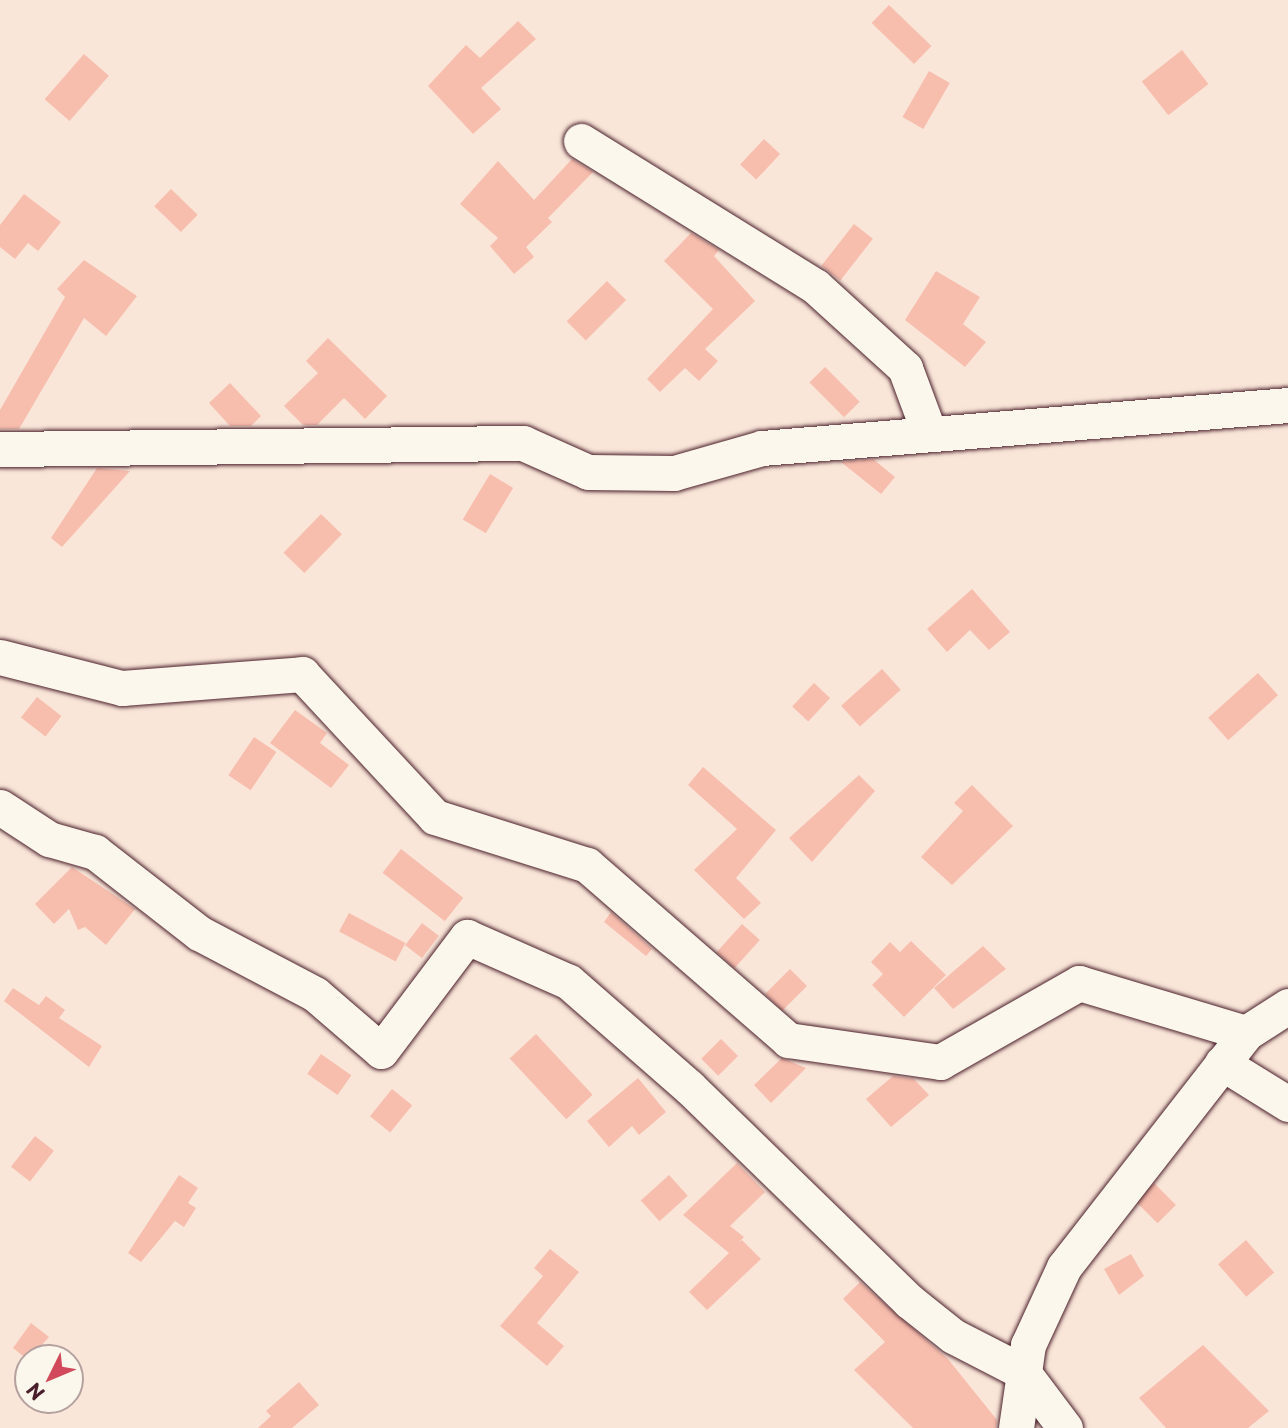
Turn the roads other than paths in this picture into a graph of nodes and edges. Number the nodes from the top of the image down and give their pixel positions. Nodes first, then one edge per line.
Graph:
1 (581, 141) dead end
2 (1288, 405) edge
3 (928, 430) junction
4 (0, 449) edge
5 (0, 657) edge
6 (0, 807) edge
7 (1288, 1006) edge
8 (1246, 1033) junction
9 (1222, 1063) junction
10 (1288, 1104) edge
11 (1023, 1372) junction
12 (1016, 1428) edge
13 (1065, 1428) edge

1 - 3 street
2 - 3 street
3 - 4 street
5 - 8 street
6 - 11 street
7 - 8 street
8 - 9 street
9 - 10 street
9 - 11 street
11 - 12 street
11 - 13 street

